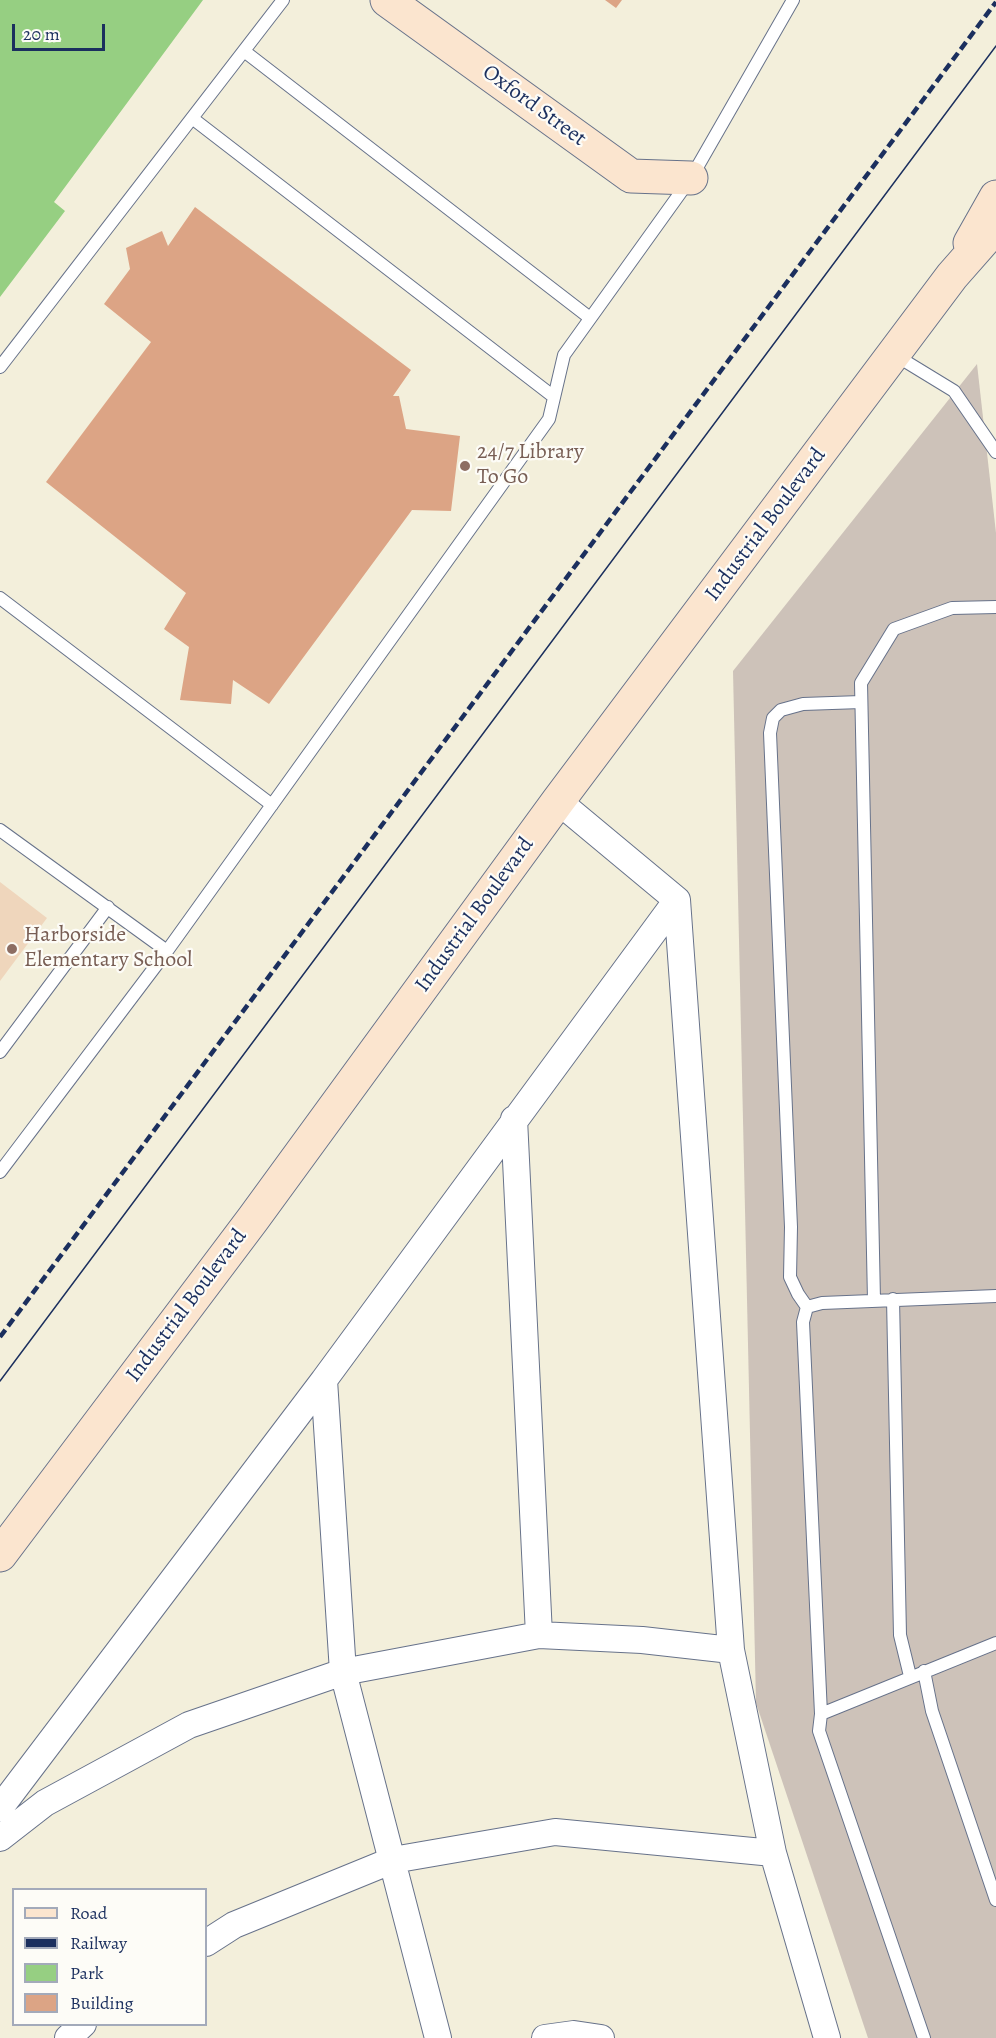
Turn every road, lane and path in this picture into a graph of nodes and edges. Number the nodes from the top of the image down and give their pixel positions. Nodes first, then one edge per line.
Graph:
1 (283, 0) edge
2 (387, 0) edge
3 (792, 0) edge
4 (244, 51) junction
5 (192, 118) junction
6 (692, 178) junction
7 (996, 198) edge
8 (996, 226) edge
9 (952, 276) junction
10 (590, 318) junction
11 (894, 354) junction
12 (0, 367) edge
13 (554, 397) junction
14 (996, 452) edge
15 (0, 598) edge
16 (996, 607) edge
17 (861, 702) junction
18 (558, 801) junction
19 (272, 805) junction
20 (0, 830) edge
21 (677, 900) junction
22 (108, 908) junction
23 (167, 951) junction
24 (0, 1052) edge
25 (514, 1119) junction
26 (0, 1172) edge
27 (996, 1296) edge
28 (893, 1299) junction
29 (874, 1300) junction
30 (807, 1307) junction
31 (324, 1380) junction
32 (0, 1555) edge
33 (539, 1635) junction
34 (996, 1643) edge
35 (731, 1650) junction
36 (924, 1671) junction
37 (343, 1672) junction
38 (910, 1676) junction
39 (821, 1714) junction
40 (0, 1808) edge
41 (0, 1838) edge
42 (773, 1853) junction
43 (393, 1860) junction
44 (996, 1900) edge
45 (207, 1942) edge
46 (82, 2026) edge
47 (574, 2036) edge
48 (68, 2038) edge
49 (438, 2038) edge
50 (544, 2038) edge
51 (601, 2038) edge
52 (828, 2038) edge
53 (924, 2038) edge

1 - 4 lane
2 - 6 main road, Oxford Street
3 - 6 lane
4 - 5 lane
4 - 10 lane
5 - 12 lane
5 - 13 lane
6 - 10 lane
7 - 9 main road, Industrial Boulevard
8 - 9 main road, Industrial Boulevard
9 - 11 main road, Industrial Boulevard
10 - 13 lane
11 - 14 lane
11 - 18 main road, Industrial Boulevard
13 - 19 lane
15 - 19 lane
16 - 17 lane
17 - 29 lane
17 - 30 lane
18 - 21 street
18 - 32 main road, Industrial Boulevard
19 - 23 lane
20 - 22 lane
21 - 25 street
21 - 35 street
22 - 23 lane
22 - 24 lane
23 - 26 lane
25 - 31 street
25 - 33 street
27 - 28 lane
28 - 29 lane
28 - 38 lane
29 - 30 lane
30 - 39 lane
31 - 37 street
31 - 40 street
33 - 35 street
33 - 37 street
34 - 36 lane
35 - 42 street
36 - 38 lane
36 - 44 lane
37 - 41 street
37 - 43 street
38 - 39 lane
39 - 53 lane
42 - 43 street
42 - 52 street
43 - 45 street
43 - 49 street
46 - 48 street
47 - 50 street
47 - 51 street

